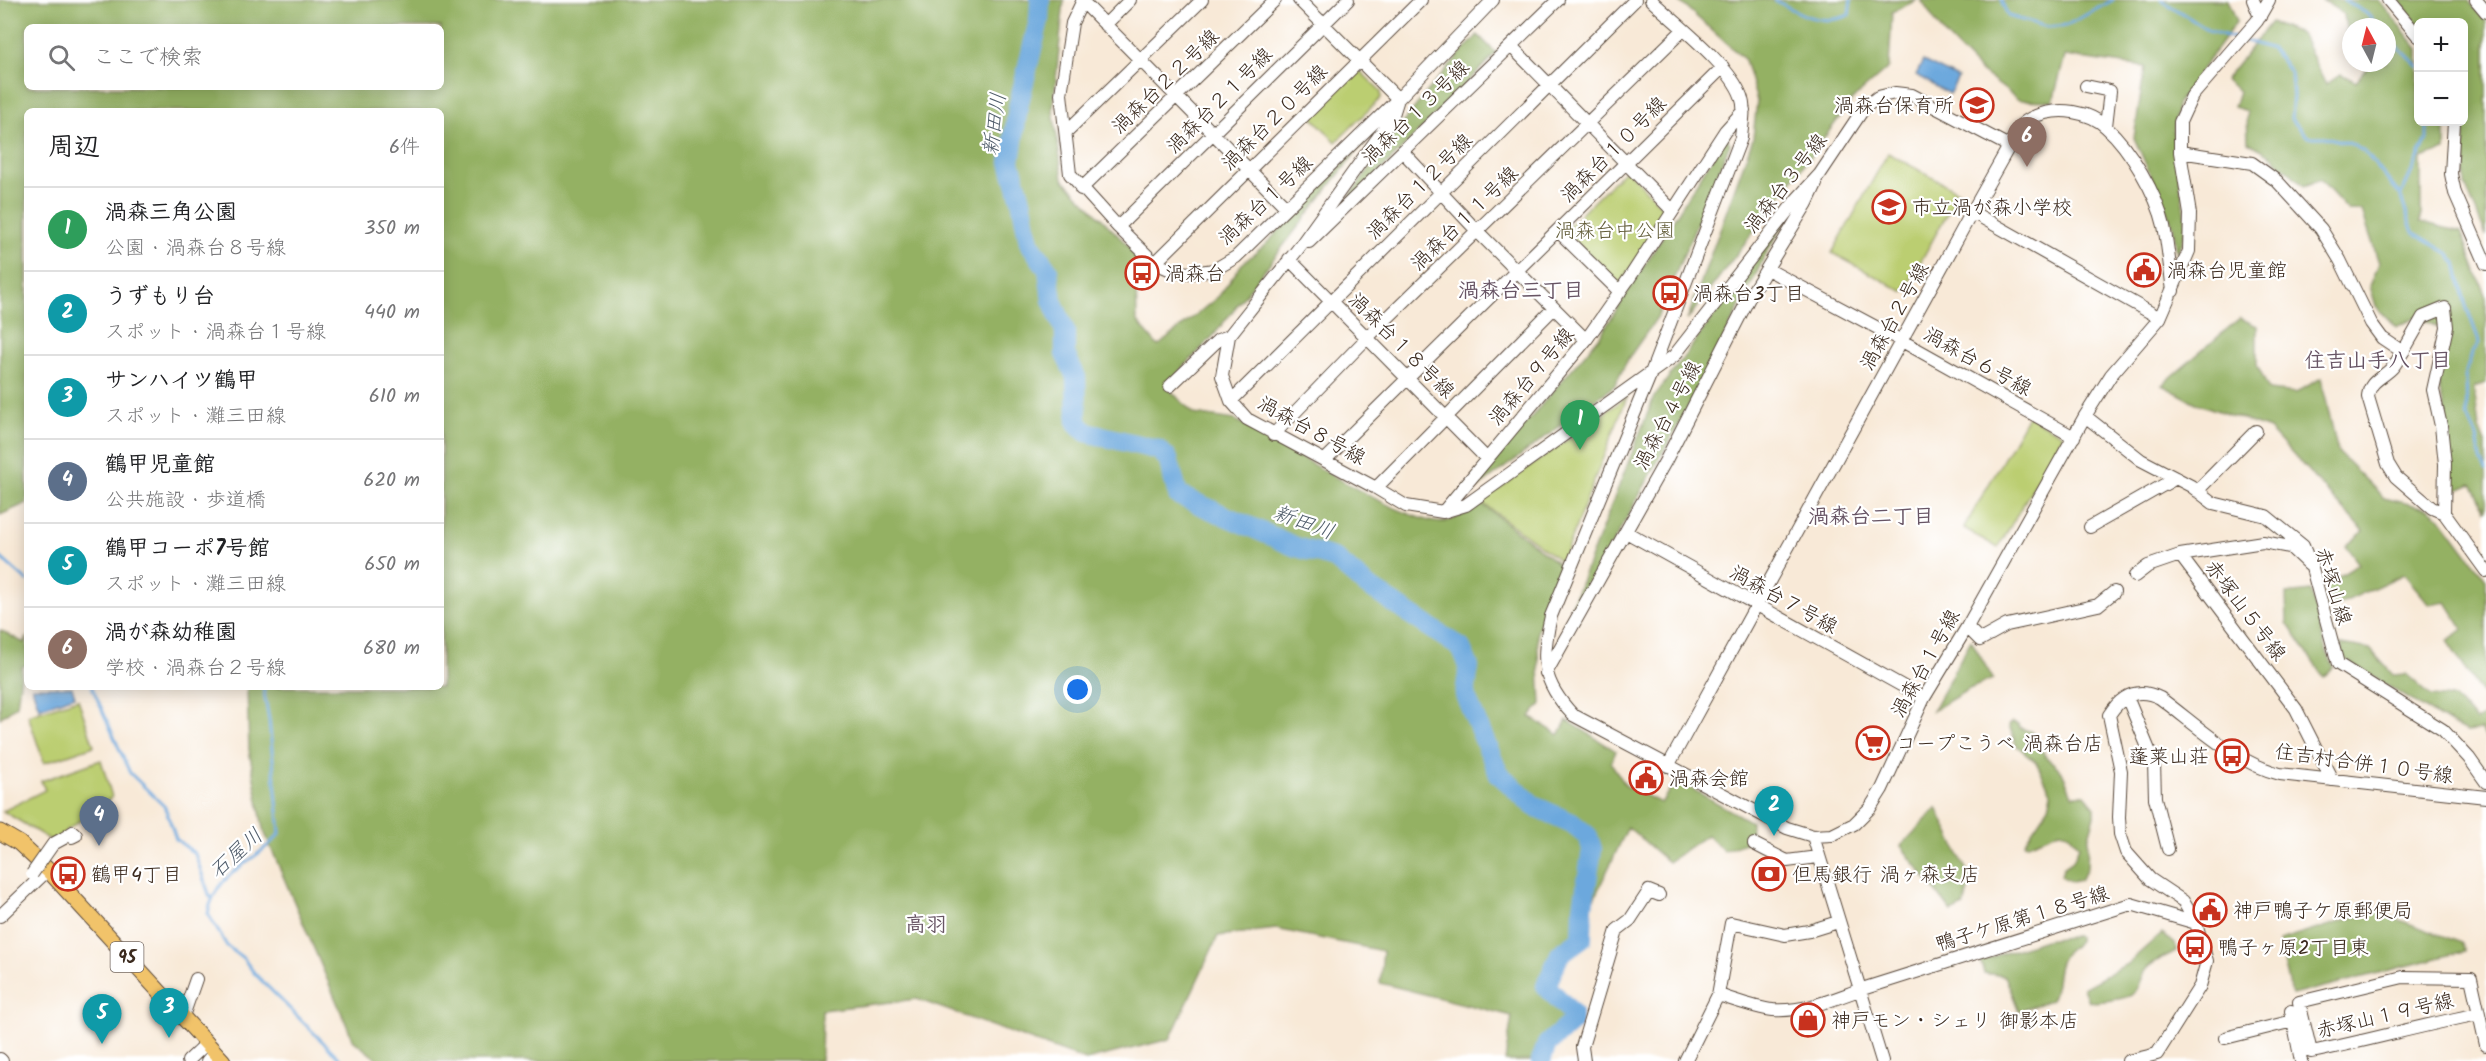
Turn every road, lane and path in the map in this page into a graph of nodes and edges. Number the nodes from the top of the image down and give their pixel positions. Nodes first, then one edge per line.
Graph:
1 (1130, 0) edge
2 (1202, 0) edge
3 (1275, 0) edge
4 (1299, 0) edge
5 (1348, 0) edge
6 (1421, 0) edge
7 (1493, 0) edge
8 (1558, 0) edge
9 (1635, 0) edge
10 (1651, 0) edge
11 (2253, 0) edge
12 (2269, 0) edge
13 (2388, 0) edge
14 (2476, 0) edge
15 (1082, 1) edge
16 (2486, 12) edge
17 (2258, 19) junction
18 (1323, 24) junction
19 (1106, 25) junction
20 (1683, 30) junction
21 (2414, 31) edge
22 (1511, 46) junction
23 (1142, 60) junction
24 (1359, 62) junction
25 (1723, 67) junction
26 (1549, 84) junction
27 (2093, 84) dead end
28 (1178, 97) junction
29 (1398, 99) junction
30 (1744, 110) junction
31 (1588, 123) junction
32 (2106, 126) junction
33 (2454, 126) edge
34 (1066, 132) junction
35 (1214, 133) junction
36 (2009, 146) junction
37 (1403, 152) junction
38 (2180, 152) junction
39 (1627, 163) junction
40 (1248, 170) junction
41 (1820, 174) junction
42 (1081, 189) junction
43 (1441, 192) junction
44 (1286, 207) junction
45 (1673, 211) junction
46 (1972, 212) junction
47 (1118, 227) junction
48 (1558, 231) junction
49 (1478, 232) junction
50 (1298, 249) junction
51 (1289, 259) junction
52 (1155, 263) junction
53 (2486, 264) edge
54 (1767, 269) junction
55 (1517, 270) junction
56 (1620, 292) junction
57 (2173, 292) junction
58 (1331, 300) junction
59 (1554, 308) junction
60 (2160, 318) junction
61 (1229, 336) junction
62 (1368, 338) junction
63 (1587, 340) junction
64 (1902, 341) junction
65 (2403, 352) junction
66 (1651, 373) junction
67 (1408, 378) junction
68 (1170, 386) dead end
69 (1231, 401) junction
70 (2085, 416) junction
71 (1446, 417) junction
72 (2256, 431) dead end
73 (1273, 435) junction
74 (2074, 437) junction
75 (1487, 459) junction
76 (1325, 460) junction
77 (2176, 478) junction
78 (1376, 488) junction
79 (2196, 490) junction
80 (1443, 513) junction
81 (2444, 513) junction
82 (2090, 527) dead end
83 (1626, 532) junction
84 (2180, 555) junction
85 (2312, 568) junction
86 (2486, 571) edge
87 (2135, 576) dead end
88 (2114, 592) dead end
89 (1756, 606) junction
90 (1967, 627) junction
91 (1546, 674) junction
92 (2127, 697) junction
93 (1924, 698) junction
94 (1668, 766) junction
95 (2332, 780) junction
96 (2486, 782) edge
97 (2486, 797) edge
98 (0, 832) edge
99 (1813, 836) junction
100 (68, 838) dead end
101 (1754, 844) dead end
102 (2168, 849) dead end
103 (1818, 857) junction
104 (48, 870) junction
105 (32, 873) dead end
106 (1659, 895) dead end
107 (0, 916) edge
108 (1838, 922) junction
109 (2196, 923) junction
110 (196, 979) dead end
111 (1859, 990) junction
112 (1718, 995) junction
113 (2479, 1014) junction
114 (183, 1016) junction
115 (2225, 1038) dead end
116 (2486, 1046) edge
117 (213, 1054) edge
118 (188, 1061) edge
119 (1584, 1061) edge
120 (1686, 1061) edge
121 (1882, 1061) edge
122 (2130, 1061) edge
123 (2301, 1061) edge

1 - 19 street
2 - 23 street
3 - 28 street, 渦森台２２号線
4 - 18 street
5 - 18 street, 渦森台２１号線
6 - 24 street, 渦森台２０号線
7 - 29 street, 渦森台１号線
8 - 22 street, 渦森台１３号線
9 - 26 street, 渦森台１２号線
10 - 20 street, 渦森台１号線
11 - 17 street
12 - 17 street, 渦森台１号線
13 - 21 street
14 - 16 street
15 - 19 street
15 - 34 street, 渦森台１号線
17 - 38 street, 渦森台１号線
18 - 24 street
18 - 35 street, 渦森台２１号線
19 - 23 street
20 - 25 street, 渦森台１号線
20 - 31 street, 渦森台１１号線
22 - 26 street
22 - 37 street, 渦森台１３号線
23 - 28 street
23 - 34 street
24 - 29 street
24 - 40 street, 渦森台２０号線
25 - 30 street, 渦森台１号線
25 - 39 street, 渦森台１０号線
26 - 31 street
26 - 43 street, 渦森台１２号線
27 - 32 street
28 - 35 street
28 - 42 street, 渦森台２２号線
29 - 44 street, 渦森台１号線
29 - 50 street, 渦森台８号線
30 - 45 street, 渦森台９号線
30 - 66 street, 渦森台１号線
31 - 39 street
31 - 49 street, 渦森台１１号線
32 - 36 street, 渦森台２号線
32 - 57 street, 渦森台２号線
33 - 53 street
34 - 42 street, 渦森台１号線
35 - 40 street
35 - 47 street, 渦森台２１号線
36 - 41 street, 渦森台３号線
36 - 46 street, 渦森台２号線
37 - 43 street
37 - 50 street, 渦森台１３号線
38 - 57 street, 渦森台１号線
38 - 65 street
39 - 45 street
39 - 48 street, 渦森台１０号線
40 - 44 street
40 - 52 street, 渦森台２０号線
41 - 54 street, 渦森台４号線
41 - 66 street, 渦森台３号線
42 - 47 street, 渦森台１号線
43 - 49 street
43 - 58 street, 渦森台１２号線
44 - 52 street, 渦森台１号線
45 - 56 street, 渦森台９号線
46 - 60 street
46 - 64 street, 渦森台２号線
47 - 52 street, 渦森台１号線
48 - 55 street, 渦森台１０号線
48 - 56 street
49 - 55 street
49 - 62 street, 渦森台１１号線
50 - 51 street, 渦森台８号線
51 - 58 street, 渦森台１８号線
51 - 61 street, 渦森台８号線
54 - 64 street, 渦森台６号線
54 - 83 street, 渦森台４号線
55 - 59 street
55 - 67 street, 渦森台１０号線
56 - 63 street, 渦森台９号線
57 - 60 street, 渦森台１号線
58 - 62 street, 渦森台１８号線
58 - 69 street, 渦森台１２号線
59 - 63 street
59 - 71 street
60 - 70 street, 渦森台１号線
61 - 68 street
61 - 69 street, 渦森台８号線
62 - 67 street, 渦森台１８号線
62 - 73 street, 渦森台１１号線
63 - 75 street, 渦森台９号線
64 - 74 street, 渦森台６号線
64 - 89 street, 渦森台２号線
65 - 81 street
65 - 81 street
66 - 80 street
66 - 91 street, 渦森台１号線
67 - 71 street, 渦森台１８号線
67 - 76 street, 渦森台１０号線
69 - 73 street, 渦森台８号線
70 - 74 street, 渦森台１号線
70 - 77 street, 赤塚山線
71 - 75 street, 渦森台１８号線
71 - 78 street
72 - 79 street
73 - 76 street, 渦森台８号線
74 - 90 street, 渦森台１号線
75 - 80 street, 渦森台９号線
76 - 78 street, 渦森台８号線
77 - 79 street, 赤塚山線
77 - 82 street
78 - 80 street, 渦森台８号線
79 - 85 street, 赤塚山線
81 - 86 street
83 - 89 street, 渦森台７号線
83 - 91 street, 渦森台４号線
84 - 85 street, 赤塚山５号線
84 - 87 street
84 - 95 street, 赤塚山５号線
85 - 96 street, 赤塚山線
88 - 90 street
89 - 93 street, 渦森台７号線
89 - 94 street, 渦森台２号線
90 - 93 street, 渦森台１号線
91 - 94 street, 渦森台１号線
92 - 95 street, 住吉村合併１０号線
92 - 102 street
92 - 109 street
93 - 99 street, 渦森台１号線
94 - 99 street, 渦森台１号線
95 - 97 street, 住吉村合併１０号線
98 - 104 main road, 95
99 - 103 street
100 - 105 street, bridge
101 - 103 street
103 - 108 street
104 - 107 street
104 - 114 main road, 95
106 - 119 street
108 - 111 street
108 - 112 street
109 - 111 street, 鴨子ケ原第１８号線
109 - 122 street
110 - 114 street
111 - 112 street, 鴨子ケ原第１８号線
111 - 121 street
112 - 120 street
113 - 113 street, 赤塚山１９号線
113 - 116 street, 赤塚山１９号線
114 - 117 main road, 95
115 - 123 street
117 - 118 street

